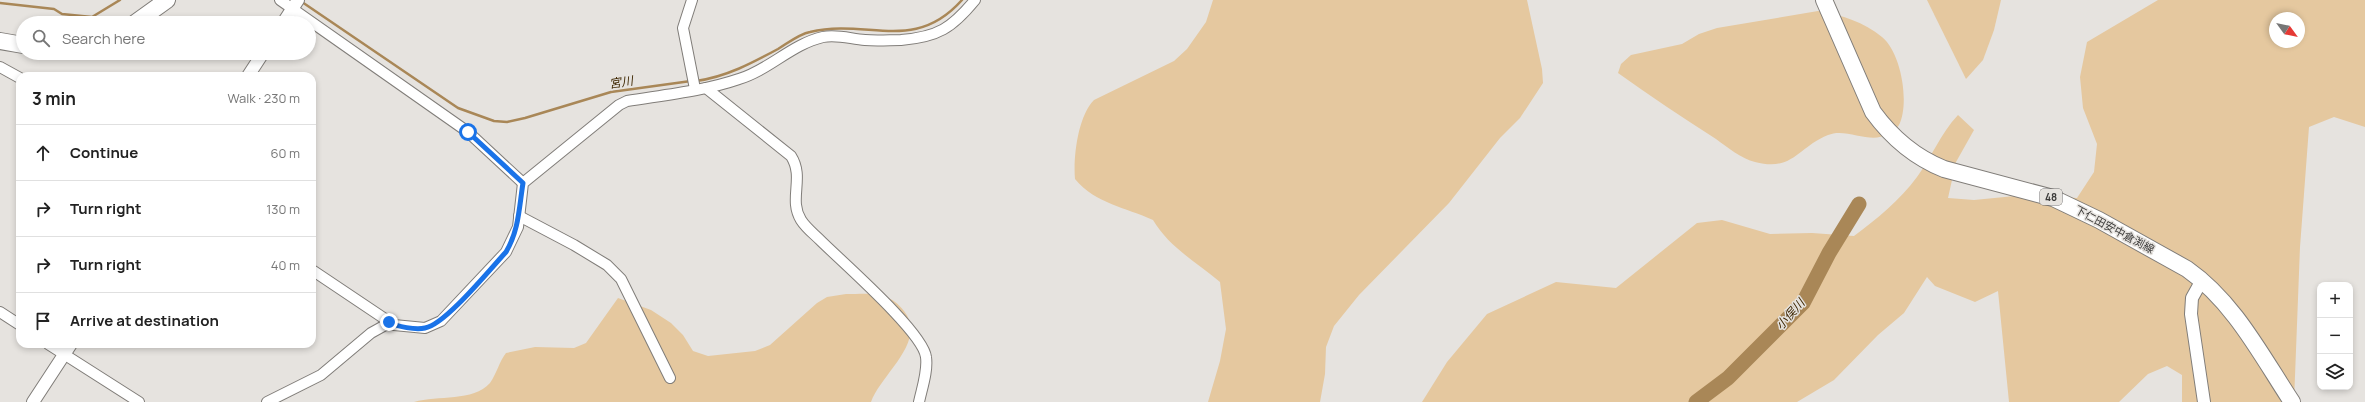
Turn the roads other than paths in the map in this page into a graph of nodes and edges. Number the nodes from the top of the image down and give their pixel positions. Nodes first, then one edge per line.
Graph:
1 (167, 0) edge
2 (280, 0) edge
3 (692, 0) edge
4 (975, 0) edge
5 (1824, 0) edge
6 (295, 4) edge
7 (145, 16) edge
8 (287, 16) edge
9 (311, 16) edge
10 (316, 20) edge
11 (0, 41) edge
12 (16, 44) edge
13 (258, 60) edge
14 (0, 67) edge
15 (251, 72) edge
16 (16, 76) edge
17 (701, 88) junction
18 (523, 183) junction
19 (519, 216) junction
20 (316, 273) edge
21 (2202, 280) junction
22 (0, 312) edge
23 (16, 322) edge
24 (389, 322) junction
25 (54, 348) edge
26 (68, 348) edge
27 (64, 355) junction
28 (670, 378) dead end
29 (33, 402) edge
30 (139, 402) edge
31 (267, 402) edge
32 (919, 402) edge
33 (2204, 402) edge
34 (2292, 402) edge

1 - 7 main road
2 - 6 street
3 - 17 street
4 - 17 street
5 - 21 main road, 下仁田安中倉渕線 / 48
6 - 8 street
6 - 9 street
10 - 18 street
11 - 12 main road
13 - 15 street
14 - 16 street
17 - 18 street
17 - 32 street
18 - 19 street
19 - 24 street
19 - 28 street
20 - 24 street
21 - 33 street
21 - 34 main road, 下仁田安中倉渕線 / 48
22 - 23 street
24 - 31 street
25 - 27 street
26 - 27 street
27 - 29 street
27 - 30 street

